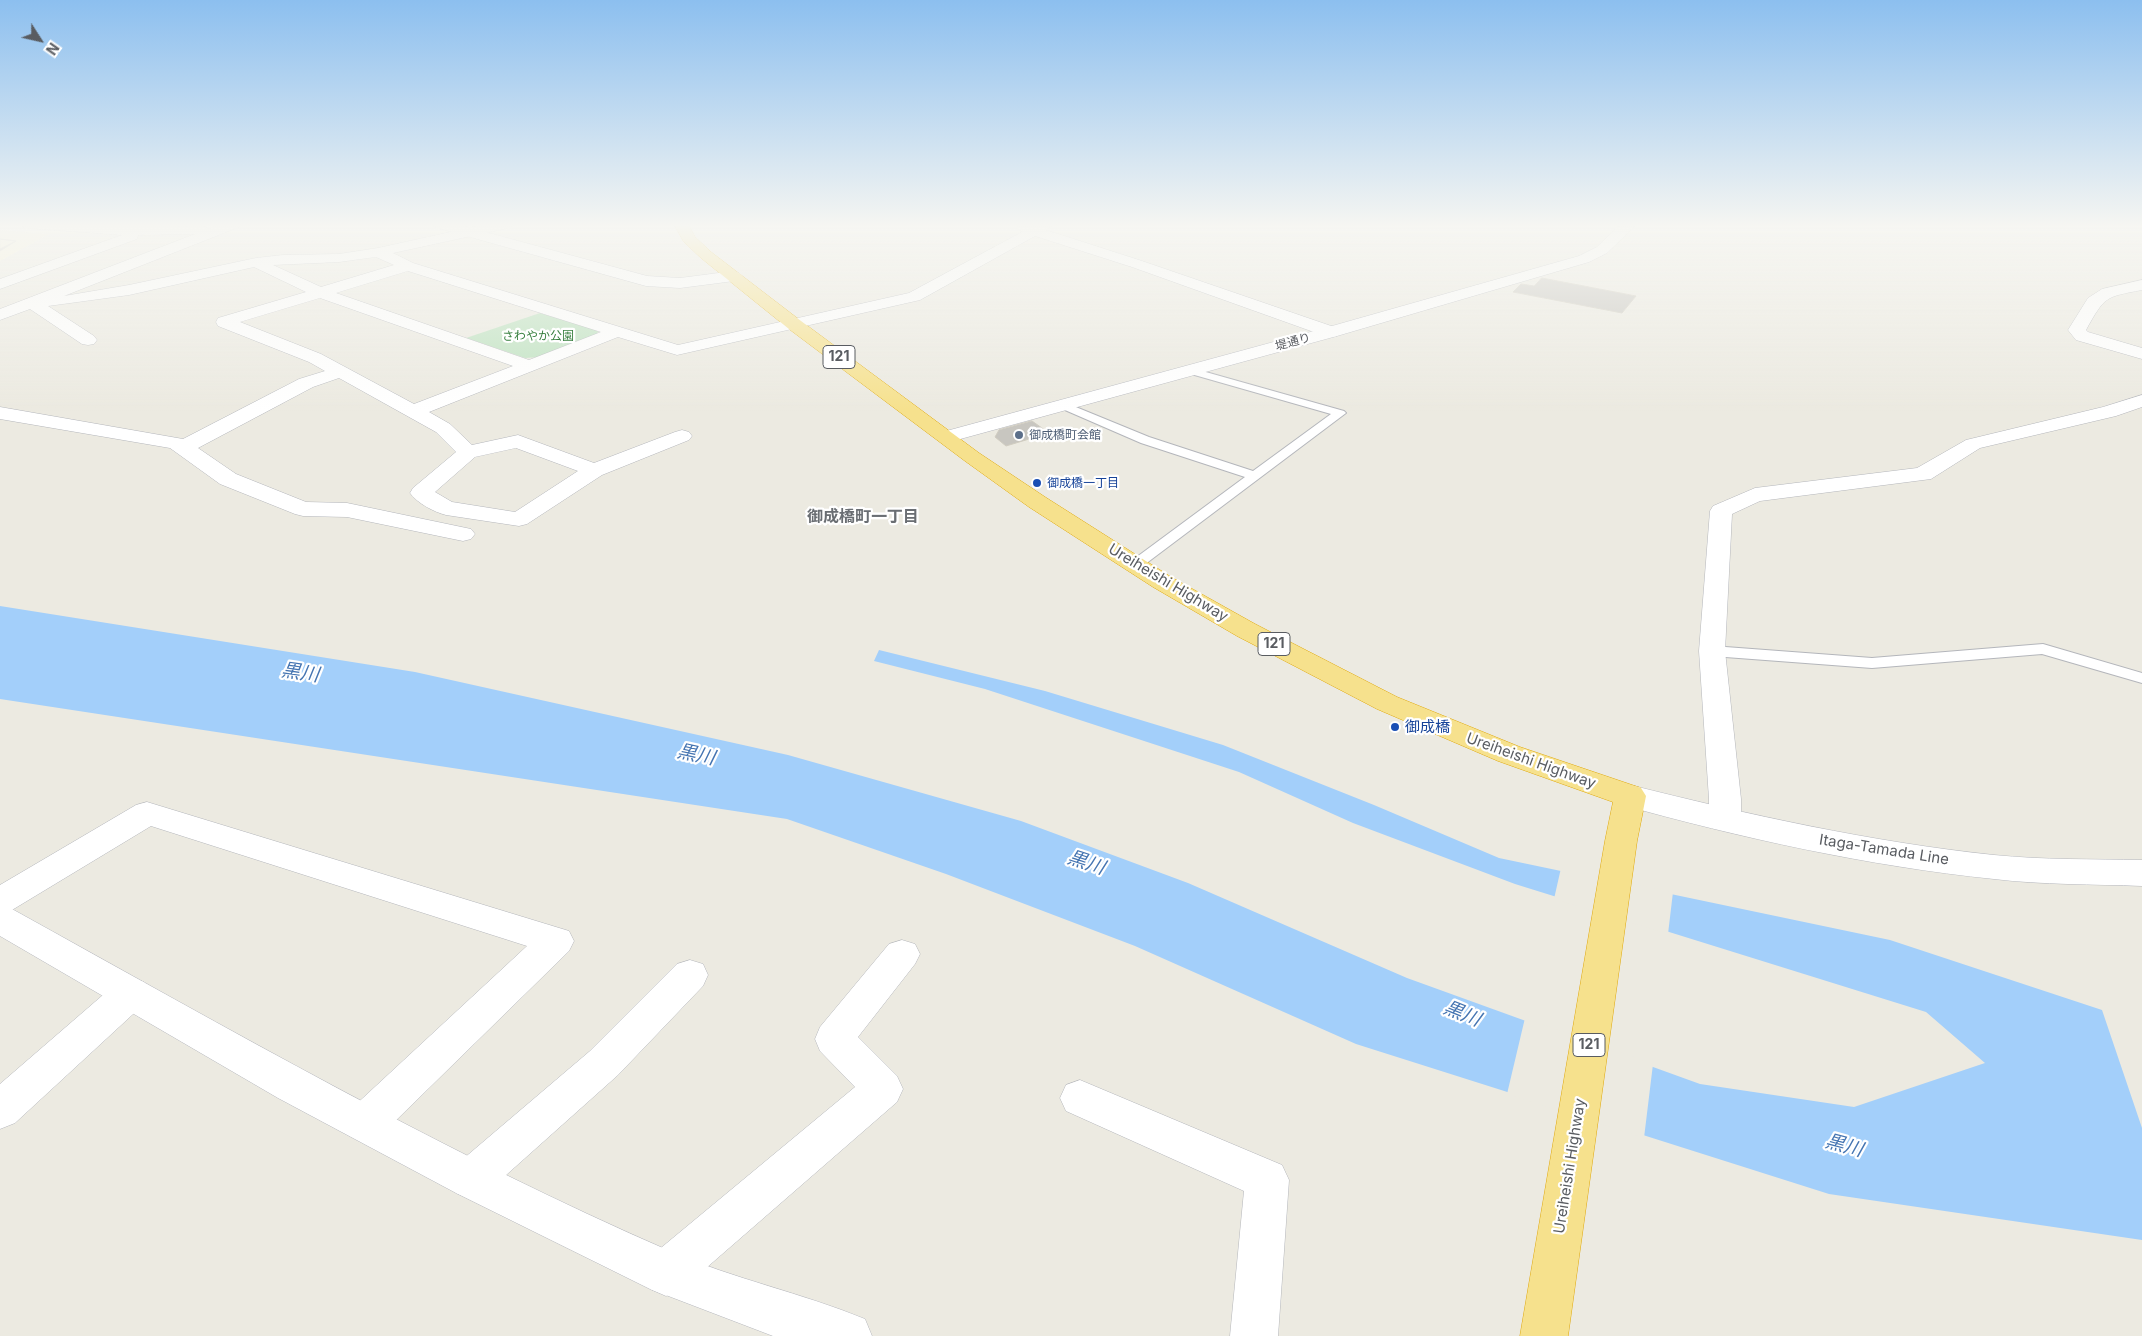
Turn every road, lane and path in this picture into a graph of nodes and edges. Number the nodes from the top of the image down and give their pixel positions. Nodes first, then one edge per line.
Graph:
1 (77, 286) edge
2 (146, 286) edge
3 (306, 286) edge
4 (338, 286) edge
5 (474, 286) edge
6 (747, 286) edge
7 (934, 286) edge
8 (1200, 286) edge
9 (1489, 286) edge
10 (2135, 286) edge
11 (318, 292) junction
12 (37, 302) junction
13 (0, 315) edge
14 (796, 325) junction
15 (619, 331) junction
16 (1331, 332) junction
17 (88, 340) dead end
18 (2142, 354) edge
19 (530, 366) junction
20 (1188, 370) junction
21 (340, 372) junction
22 (2142, 402) edge
23 (1062, 405) junction
24 (413, 411) junction
25 (0, 413) edge
26 (682, 436) dead end
27 (946, 437) junction
28 (184, 447) junction
29 (468, 452) junction
30 (594, 470) junction
31 (1255, 476) junction
32 (463, 534) dead end
33 (1135, 565) junction
34 (1712, 651) junction
35 (2142, 678) edge
36 (1630, 796) junction
37 (1725, 820) junction
38 (2142, 873) edge
39 (0, 901) edge
40 (0, 919) edge
41 (902, 954) dead end
42 (690, 975) dead end
43 (131, 993) junction
44 (1080, 1098) dead end
45 (0, 1110) edge
46 (365, 1123) junction
47 (471, 1179) junction
48 (666, 1273) junction
49 (848, 1336) edge
50 (1254, 1336) edge
51 (1544, 1336) edge

1 - 12 street
2 - 12 street
3 - 11 street
4 - 11 street
5 - 15 street
6 - 14 highway, Ureiheishi Highway / 121
7 - 14 street
8 - 16 street
9 - 16 street, 堤通り
10 - 18 street
11 - 19 street
11 - 21 street
12 - 13 street
12 - 17 street
14 - 15 street
14 - 27 highway, Ureiheishi Highway / 121
15 - 19 street
16 - 20 street, 堤通り
19 - 24 street
20 - 23 street, 堤通り
20 - 31 lane
21 - 24 street
21 - 28 street
22 - 34 street
23 - 27 street, 堤通り
23 - 31 lane
24 - 29 street
25 - 28 street
26 - 30 street
27 - 33 highway, Ureiheishi Highway / 121
28 - 32 street
29 - 30 street
29 - 30 street
31 - 33 lane
33 - 36 highway, Ureiheishi Highway / 121
34 - 35 lane
34 - 37 street
36 - 37 street, Itaga-Tamada Line
36 - 51 highway, Ureiheishi Highway / 121
37 - 38 street, Itaga-Tamada Line
39 - 46 street
40 - 43 street
41 - 48 street
42 - 47 street
43 - 45 street
43 - 46 street
44 - 50 street
46 - 47 street
47 - 48 street
48 - 49 street

